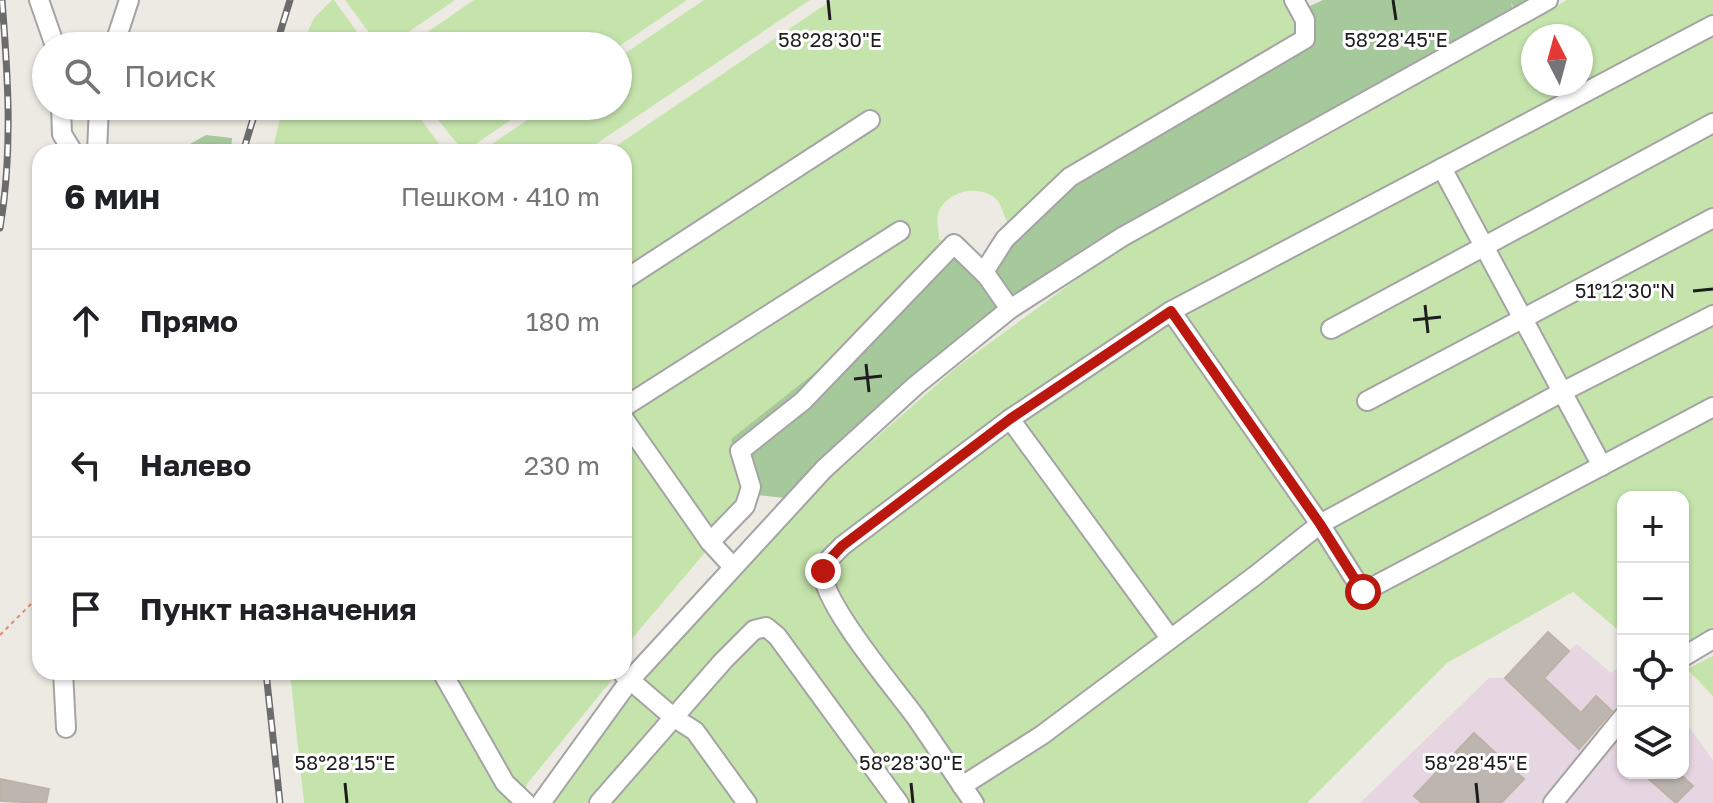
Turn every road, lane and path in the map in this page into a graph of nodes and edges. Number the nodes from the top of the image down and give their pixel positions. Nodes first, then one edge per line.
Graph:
1 (39, 0) edge
2 (129, 0) edge
3 (1294, 0) edge
4 (1548, 0) edge
5 (50, 32) edge
6 (119, 32) edge
7 (1711, 32) edge
8 (62, 120) edge
9 (98, 120) edge
10 (870, 120) dead end
11 (1713, 123) edge
12 (68, 144) edge
13 (97, 144) edge
14 (1442, 168) junction
15 (1713, 218) edge
16 (900, 231) dead end
17 (1484, 246) junction
18 (984, 272) junction
19 (632, 275) edge
20 (1010, 309) junction
21 (1171, 311) junction
22 (1713, 315) edge
23 (1522, 318) junction
24 (1331, 329) dead end
25 (1562, 392) junction
26 (1367, 401) dead end
27 (632, 402) edge
28 (1713, 407) edge
29 (1010, 419) junction
30 (632, 430) edge
31 (1602, 466) junction
32 (1320, 524) junction
33 (710, 542) junction
34 (733, 567) junction
35 (32, 603) edge
36 (0, 635) edge
37 (1170, 638) junction
38 (1713, 639) edge
39 (1689, 653) edge
40 (632, 669) edge
41 (63, 680) edge
42 (447, 680) edge
43 (622, 680) edge
44 (630, 680) edge
45 (673, 717) junction
46 (1617, 724) edge
47 (66, 728) dead end
48 (962, 786) junction
49 (526, 803) edge
50 (541, 803) edge
51 (599, 803) edge
52 (747, 803) edge
53 (899, 803) edge
54 (974, 803) edge
55 (1553, 803) edge

1 - 5 street
2 - 6 street
3 - 18 street
4 - 20 street
7 - 14 street
8 - 12 street
9 - 13 street
10 - 19 street
11 - 17 street
14 - 17 street
14 - 21 street
15 - 23 street
16 - 27 street
17 - 23 street
17 - 24 street
18 - 20 street
18 - 33 street
20 - 34 street
21 - 29 street
21 - 32 street
22 - 25 street
23 - 25 street
23 - 26 street
25 - 31 street
25 - 32 street
28 - 31 street
29 - 37 street
29 - 48 street
30 - 33 street
31 - 32 street
32 - 37 street
33 - 34 street
34 - 40 street
35 - 36 path
37 - 48 street
38 - 39 street
41 - 47 street
42 - 49 street
43 - 50 street
44 - 45 street
45 - 51 street
45 - 52 street
45 - 53 street
46 - 55 street
48 - 54 street

